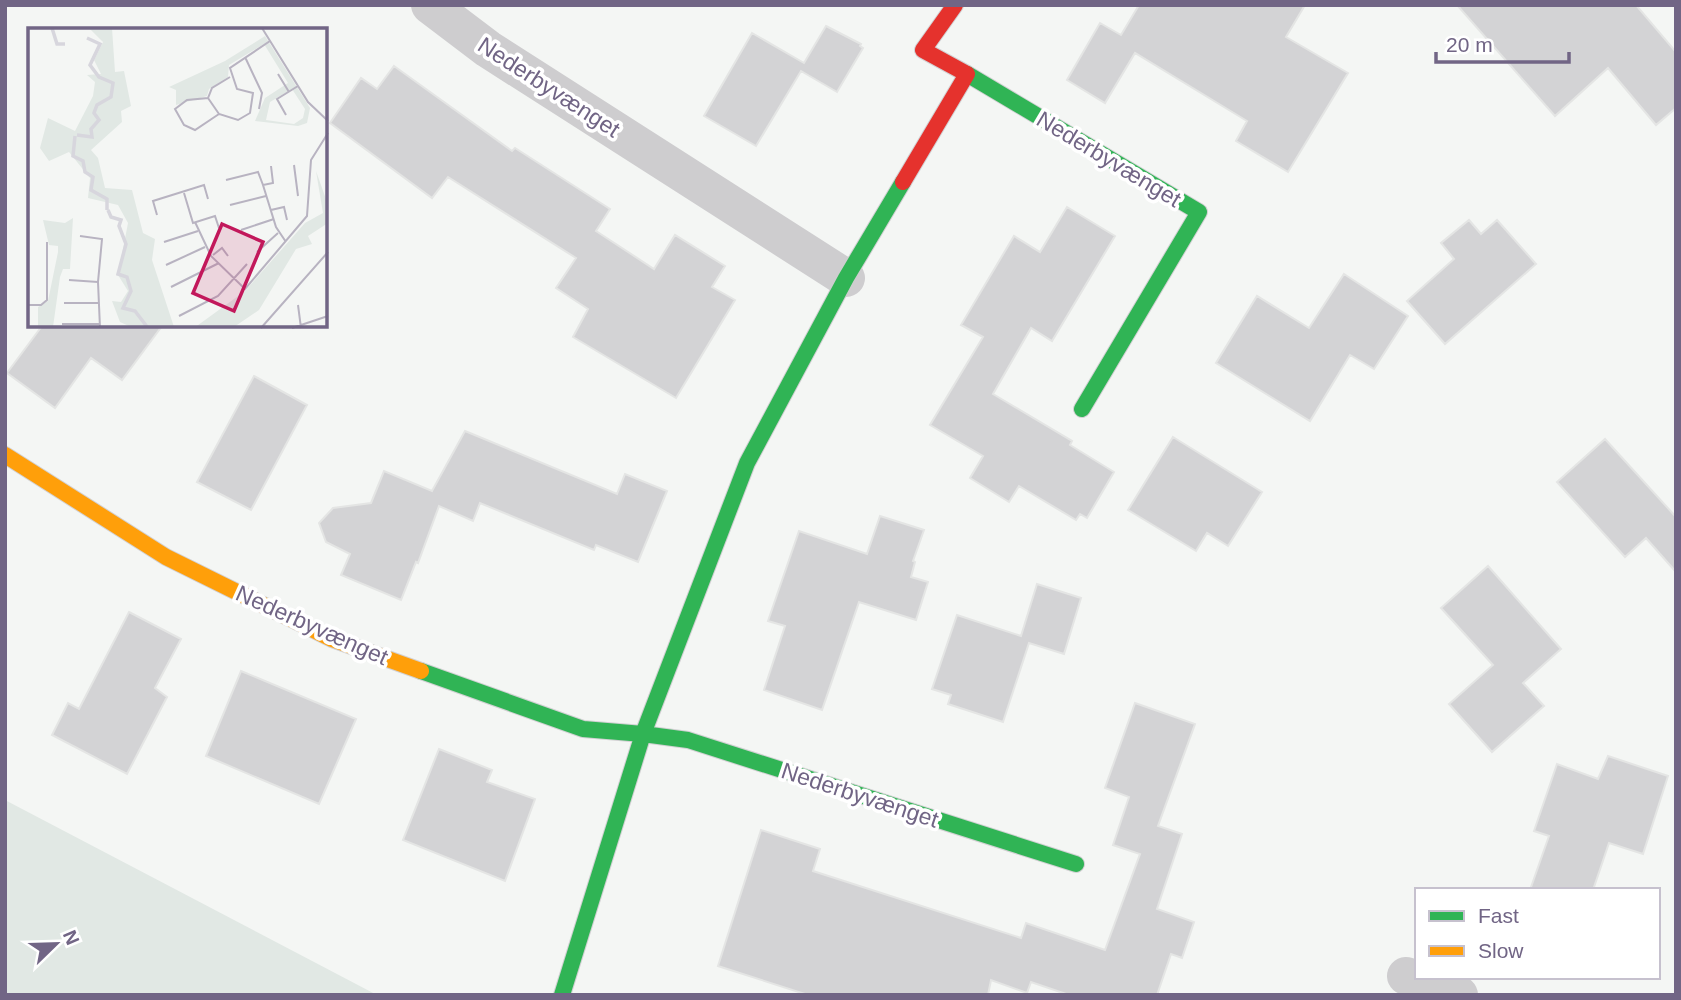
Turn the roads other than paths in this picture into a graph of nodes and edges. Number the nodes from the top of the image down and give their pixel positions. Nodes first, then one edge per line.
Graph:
1 (430, 5) edge
2 (955, 5) edge
3 (967, 74) junction
4 (846, 278) junction
5 (1082, 409) dead end
6 (5, 455) edge
7 (643, 734) junction
8 (1076, 864) dead end
9 (1406, 976) dead end
10 (562, 995) edge
11 (1459, 995) edge

1 - 4 street, Nederbyvænget
2 - 3 street, Nederbyvænget
3 - 4 street
3 - 5 street, Nederbyvænget
4 - 7 street
6 - 7 street, Nederbyvænget
7 - 8 street, Nederbyvænget
7 - 10 street
9 - 11 street

